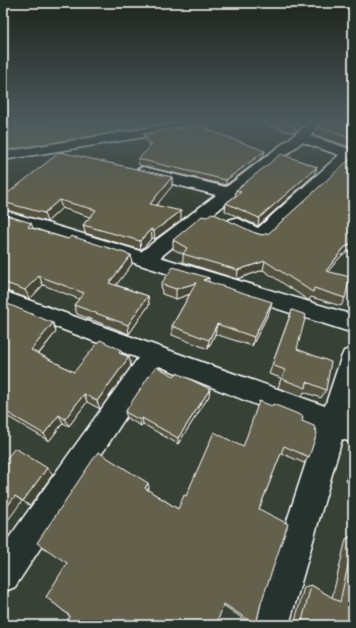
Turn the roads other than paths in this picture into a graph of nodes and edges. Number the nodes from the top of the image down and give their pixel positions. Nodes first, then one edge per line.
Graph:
1 (33, 151) edge
2 (67, 151) edge
3 (282, 151) edge
4 (341, 151) edge
5 (351, 155) edge
6 (3, 156) edge
7 (83, 157) edge
8 (129, 169) edge
9 (229, 193) junction
10 (206, 211) junction
11 (3, 214) edge
12 (145, 259) junction
13 (4, 301) edge
14 (353, 324) edge
15 (154, 354) junction
16 (353, 358) edge
17 (344, 426) edge
18 (3, 575) edge
19 (271, 625) edge

1 - 6 street
2 - 7 street
3 - 9 street
4 - 5 street
5 - 10 street
8 - 9 street
9 - 10 street
10 - 12 street
11 - 12 street
12 - 14 street
13 - 15 street
15 - 17 street
15 - 18 street
16 - 17 street
17 - 19 street

